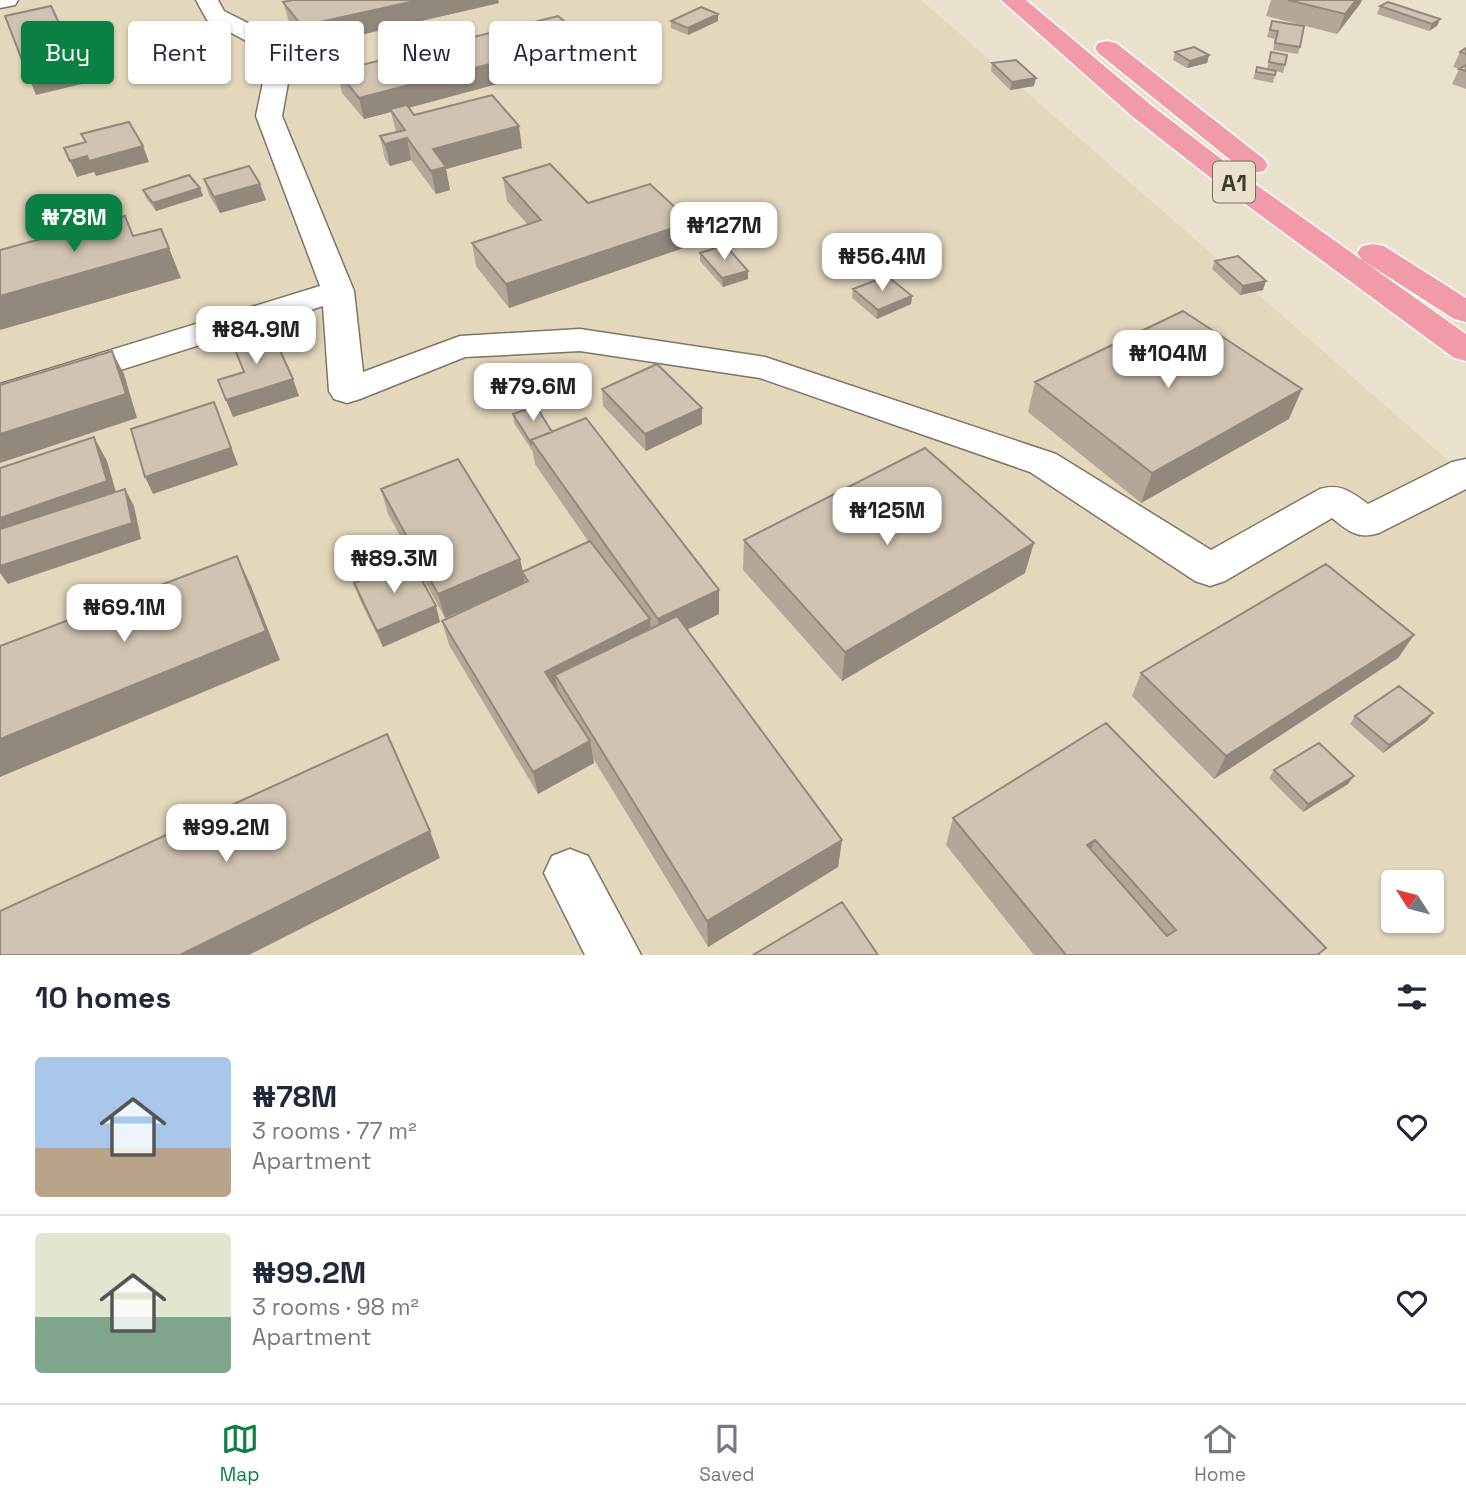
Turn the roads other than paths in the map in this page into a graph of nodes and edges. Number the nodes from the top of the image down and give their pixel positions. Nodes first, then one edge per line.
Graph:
1 (7, 0) edge
2 (207, 0) edge
3 (1012, 0) edge
4 (1045, 0) edge
5 (0, 1) edge
6 (338, 291) junction
7 (1466, 312) edge
8 (1466, 350) edge
9 (0, 396) edge
10 (1466, 472) edge
11 (570, 873) dead end
12 (614, 955) edge

1 - 5 lane
2 - 6 lane
3 - 8 highway, A1
4 - 7 highway, A1
6 - 9 lane
6 - 10 lane
11 - 12 lane

